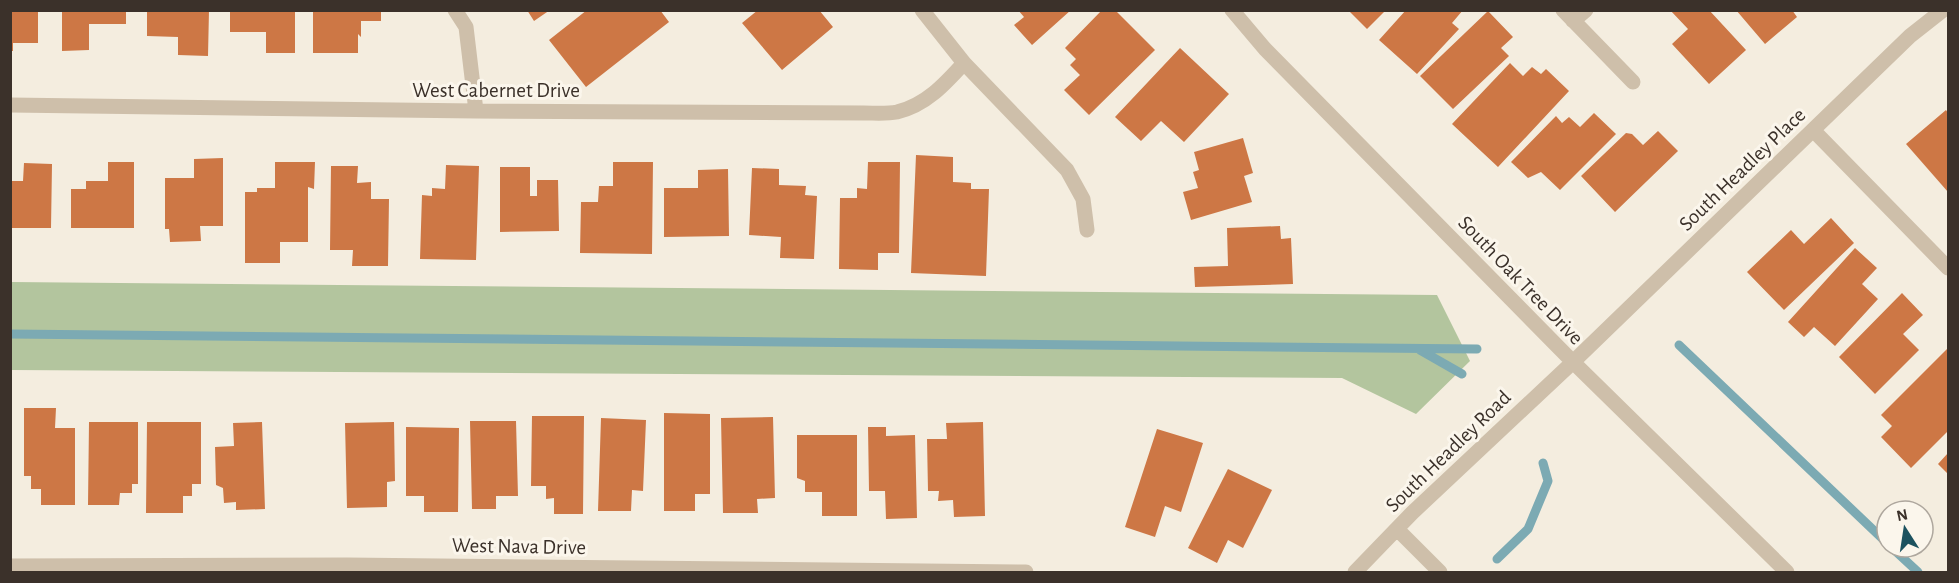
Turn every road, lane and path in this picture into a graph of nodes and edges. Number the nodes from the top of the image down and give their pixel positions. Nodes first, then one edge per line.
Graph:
1 (455, 10) edge
2 (922, 10) edge
3 (1232, 10) edge
4 (1586, 10) edge
5 (1943, 10) edge
6 (1568, 16) edge
7 (964, 63) junction
8 (1633, 82) dead end
9 (10, 105) edge
10 (476, 111) junction
11 (1813, 130) junction
12 (1087, 230) dead end
13 (1948, 268) edge
14 (1573, 362) junction
15 (1397, 529) junction
16 (10, 566) edge
17 (347, 569) edge
18 (767, 571) edge
19 (1026, 573) edge
20 (1355, 573) edge
21 (1440, 573) edge
22 (1787, 573) edge

1 - 10 street
2 - 7 street
3 - 14 street, South Oak Tree Drive
4 - 6 street
5 - 11 street, South Headley Place
6 - 8 street
7 - 10 street, West Cabernet Drive
7 - 12 street
9 - 10 street, West Cabernet Drive
11 - 13 street
11 - 14 street, South Headley Place
14 - 15 street, South Headley Road
14 - 22 street, South Oak Tree Drive
15 - 20 street, South Headley Road
15 - 21 street
16 - 17 street, West Nava Drive
17 - 18 street, West Nava Drive
18 - 19 street, West Nava Drive

